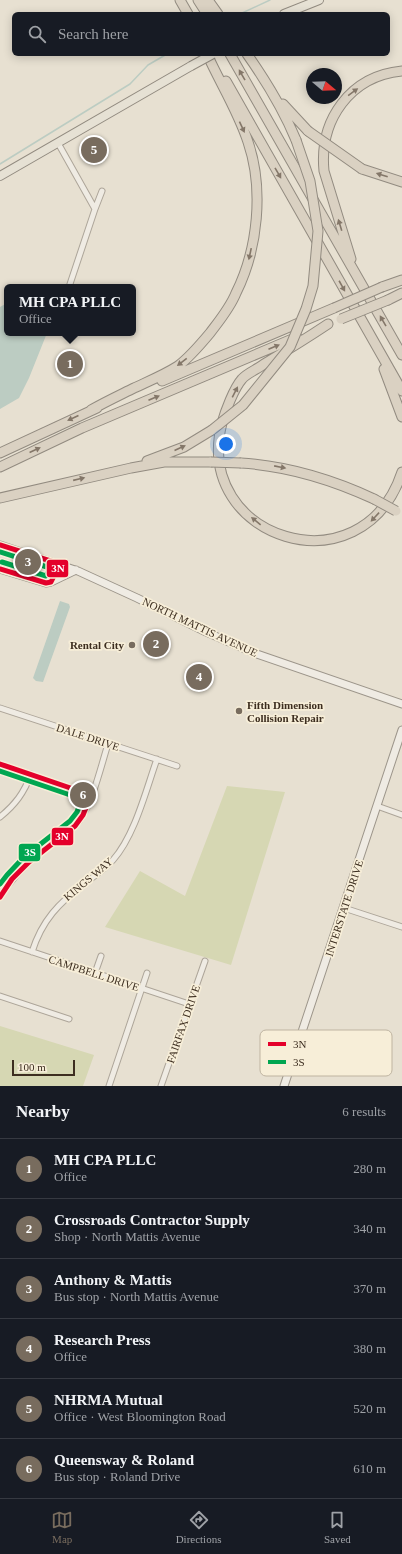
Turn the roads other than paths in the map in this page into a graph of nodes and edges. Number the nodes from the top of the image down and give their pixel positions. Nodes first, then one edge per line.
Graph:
1 (180, 0) edge
2 (198, 0) edge
3 (208, 0) edge
4 (319, 0) edge
5 (187, 12) edge
6 (206, 12) edge
7 (217, 12) edge
8 (289, 12) edge
9 (208, 56) edge
10 (208, 56) edge
11 (213, 56) edge
12 (231, 56) edge
13 (248, 56) edge
14 (402, 71) edge
15 (274, 94) junction
16 (58, 143) junction
17 (0, 176) edge
18 (402, 182) edge
19 (102, 191) dead end
20 (95, 209) junction
21 (356, 275) junction
22 (401, 280) edge
23 (70, 284) edge
24 (402, 293) edge
25 (328, 324) junction
26 (374, 342) junction
27 (402, 355) edge
28 (402, 391) edge
29 (91, 410) junction
30 (402, 417) edge
31 (0, 453) edge
32 (0, 467) edge
33 (131, 468) junction
34 (402, 472) edge
35 (0, 498) edge
36 (399, 513) edge
37 (0, 545) edge
38 (60, 564) junction
39 (0, 569) edge
40 (76, 570) junction
41 (51, 582) junction
42 (402, 704) edge
43 (0, 708) edge
44 (402, 730) edge
45 (108, 744) junction
46 (156, 759) junction
47 (0, 764) edge
48 (176, 766) dead end
49 (31, 774) junction
50 (91, 795) junction
51 (377, 806) junction
52 (402, 815) edge
53 (0, 817) edge
54 (0, 897) edge
55 (344, 908) junction
56 (402, 927) edge
57 (0, 941) edge
58 (32, 952) junction
59 (101, 956) dead end
60 (205, 961) dead end
61 (95, 973) junction
62 (147, 973) dead end
63 (142, 989) junction
64 (0, 996) edge
65 (189, 1004) junction
66 (69, 1019) dead end
67 (303, 1030) edge
68 (287, 1076) edge
69 (109, 1086) edge
70 (161, 1086) edge
71 (284, 1086) edge

1 - 5 highway
2 - 6 highway
3 - 7 highway
4 - 8 main road
9 -> 29 highway
10 - 16 main road, bridge
11 -> 26 highway
21 -> 12 highway
13 - 15 highway
21 -> 14 highway
18 -> 15 highway, bridge
33 -> 15 highway, bridge
16 - 17 main road
16 - 20 street
19 - 20 street
20 - 23 street
27 -> 21 highway
22 - 29 highway, bridge
24 - 25 highway, bridge
32 -> 25 highway
34 -> 25 highway
26 - 28 highway
26 - 30 highway
29 -> 31 highway
35 -> 33 highway
33 -> 36 highway, bridge
37 - 38 street, NORTH MATTIS AVENUE
38 - 40 street, NORTH MATTIS AVENUE
38 - 41 street
39 - 41 street
40 - 41 street
40 - 42 street, NORTH MATTIS AVENUE
43 - 45 street, DALE DRIVE
44 - 51 street, INTERSTATE DRIVE
45 - 46 street, DALE DRIVE
45 - 50 street
46 - 48 street, DALE DRIVE
46 - 58 street, KINGS WAY
47 - 49 street
49 - 50 street
49 - 53 street
50 - 54 street
51 - 52 street
51 - 55 street, INTERSTATE DRIVE
55 - 56 street
55 - 67 street, INTERSTATE DRIVE
57 - 58 street, CAMPBELL DRIVE
58 - 61 street, CAMPBELL DRIVE
59 - 61 street
60 - 65 street, FAIRFAX DRIVE
61 - 63 street, CAMPBELL DRIVE
62 - 63 street
63 - 65 street, CAMPBELL DRIVE
63 - 69 street
64 - 66 street
65 - 70 street, FAIRFAX DRIVE
68 - 71 street, INTERSTATE DRIVE

